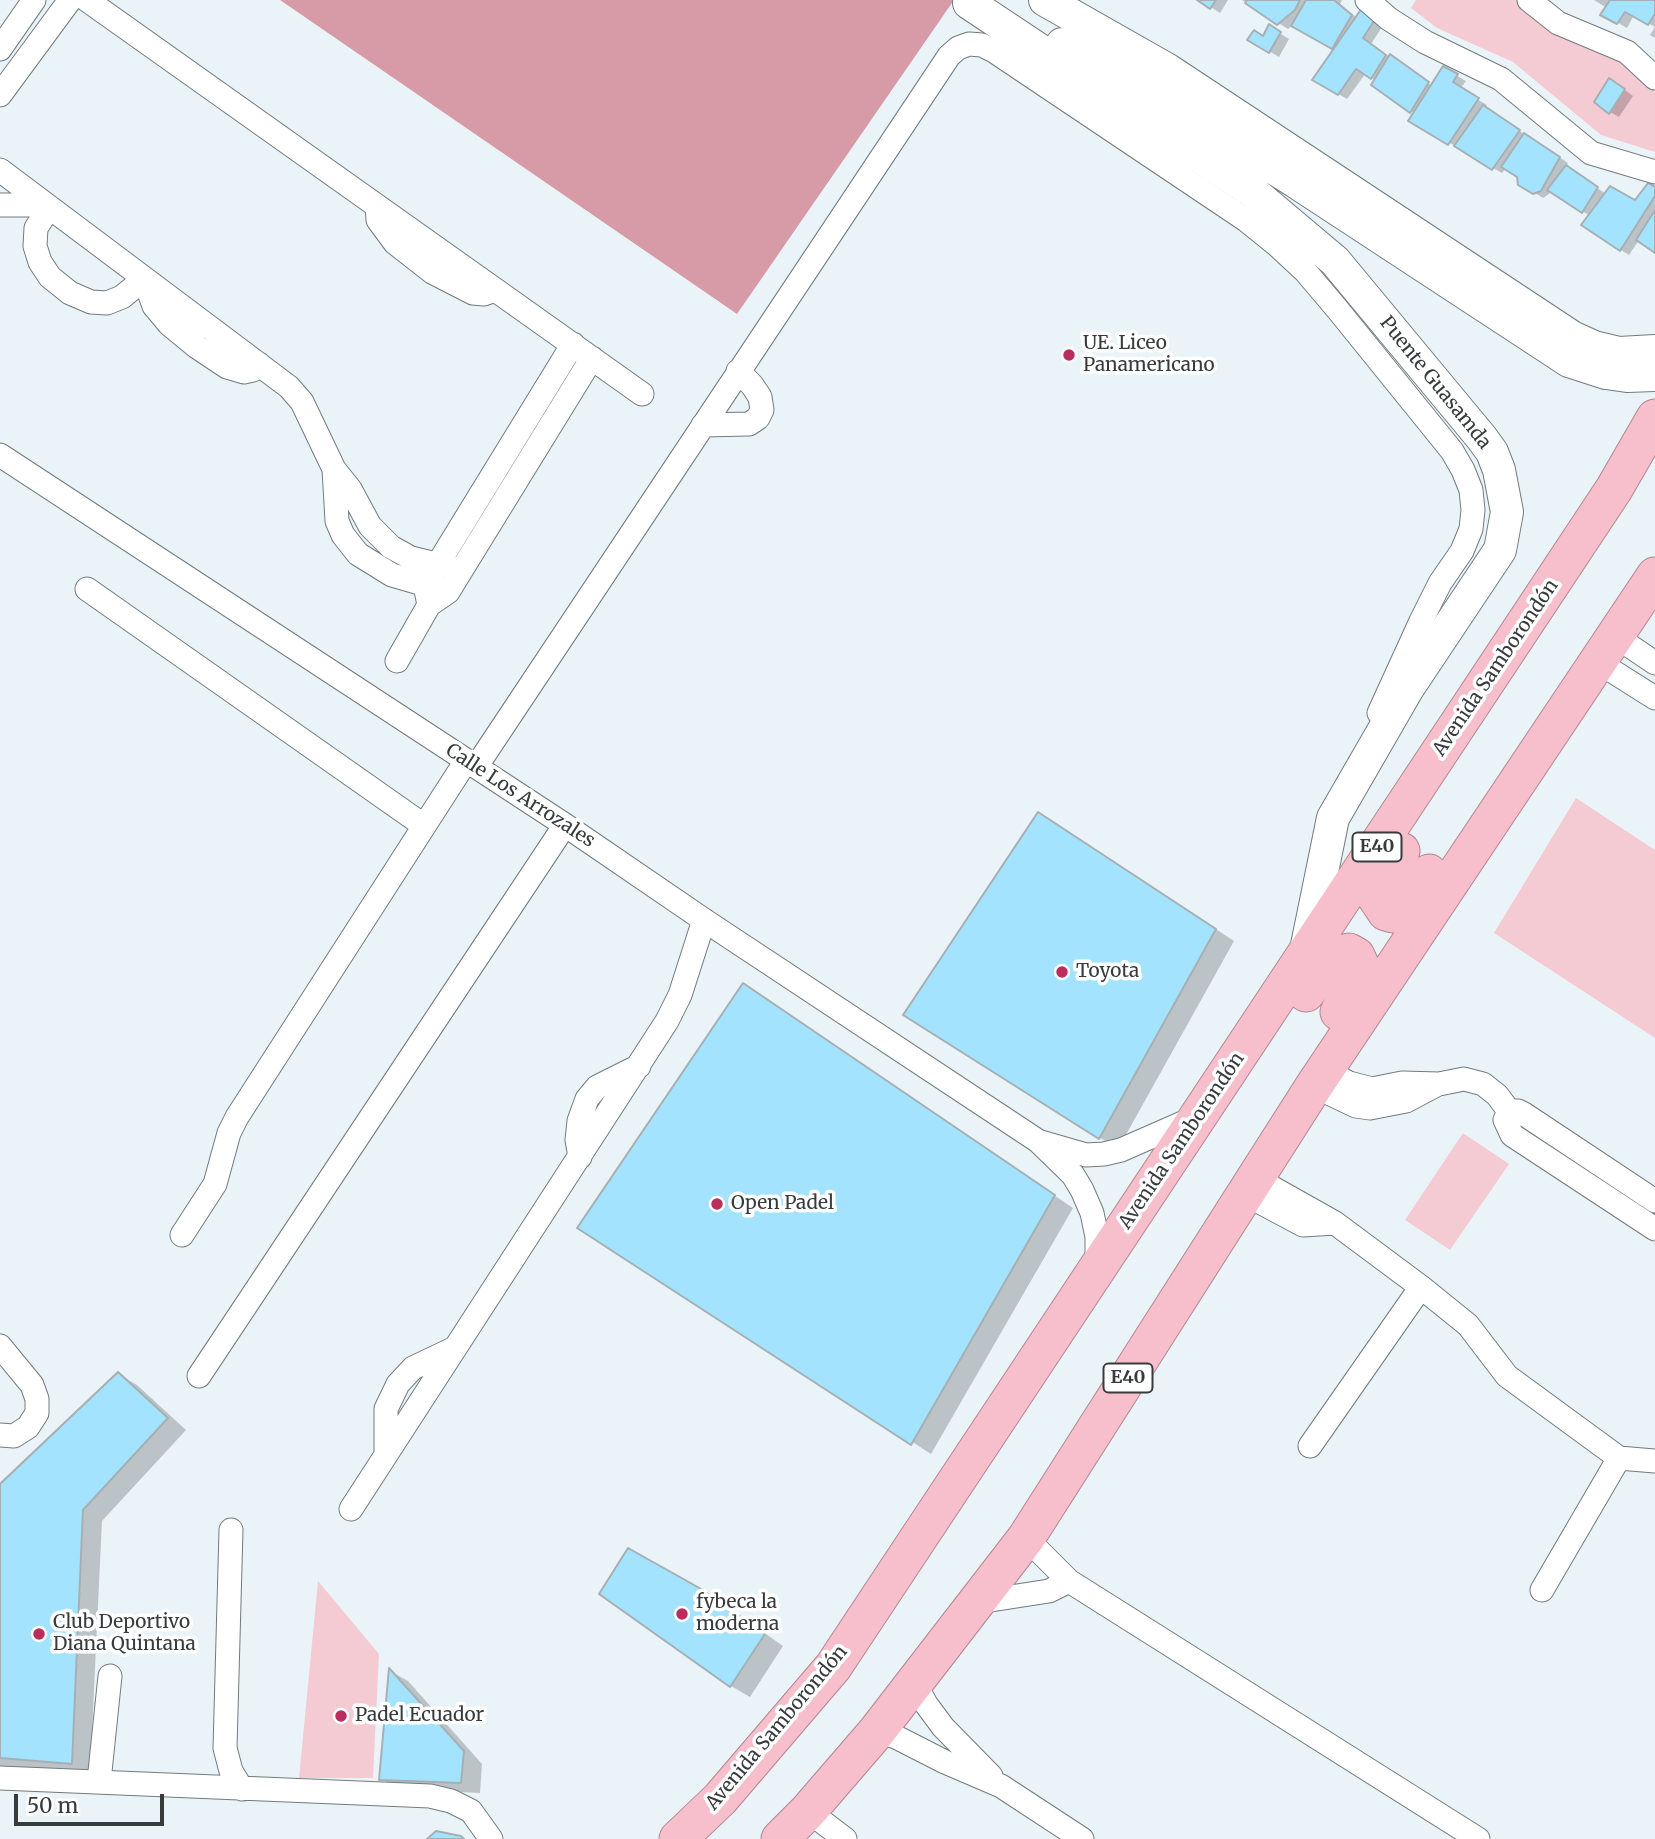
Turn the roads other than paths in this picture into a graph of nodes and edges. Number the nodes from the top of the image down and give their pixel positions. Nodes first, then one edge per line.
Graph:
1 (34, 0) edge
2 (70, 0) edge
3 (87, 0) edge
4 (1045, 0) edge
5 (1367, 0) edge
6 (1529, 0) edge
7 (967, 1) edge
8 (0, 50) edge
9 (1655, 78) edge
10 (0, 95) edge
11 (0, 170) edge
12 (1655, 172) edge
13 (0, 205) edge
14 (47, 206) junction
15 (148, 281) junction
16 (582, 351) junction
17 (1655, 351) edge
18 (738, 372) junction
19 (1655, 374) edge
20 (642, 394) dead end
21 (1655, 418) edge
22 (703, 425) junction
23 (0, 455) edge
24 (334, 469) junction
25 (449, 568) junction
26 (1655, 576) edge
27 (1555, 579) junction
28 (87, 589) dead end
29 (427, 595) junction
30 (397, 661) dead end
31 (1598, 661) junction
32 (1655, 663) edge
33 (1655, 698) edge
34 (471, 764) junction
35 (1332, 818) junction
36 (423, 825) junction
37 (565, 825) junction
38 (704, 920) junction
39 (1304, 957) junction
40 (1320, 1078) junction
41 (1199, 1116) junction
42 (1038, 1141) junction
43 (1597, 1177) junction
44 (1250, 1186) junction
45 (1655, 1201) edge
46 (1655, 1229) edge
47 (182, 1235) dead end
48 (1097, 1267) junction
49 (1421, 1287) junction
50 (0, 1346) edge
51 (199, 1376) dead end
52 (0, 1435) edge
53 (1310, 1446) dead end
54 (1619, 1458) junction
55 (1655, 1461) edge
56 (351, 1509) dead end
57 (231, 1530) dead end
58 (1026, 1538) junction
59 (1052, 1564) junction
60 (1069, 1581) junction
61 (1542, 1590) dead end
62 (1029, 1595) junction
63 (978, 1602) junction
64 (110, 1676) dead end
65 (914, 1682) junction
66 (943, 1727) junction
67 (877, 1731) junction
68 (924, 1750) junction
69 (0, 1777) edge
70 (100, 1780) junction
71 (1001, 1786) junction
72 (242, 1789) junction
73 (808, 1811) junction
74 (491, 1839) edge
75 (678, 1839) edge
76 (780, 1839) edge
77 (845, 1839) edge
78 (1082, 1839) edge
79 (1478, 1839) edge

1 - 8 street
2 - 10 street
3 - 16 street
4 - 17 main road
5 - 12 street
6 - 9 street
7 - 19 main road, Puente Guasamda
7 - 35 main road, Puente Guasamda
11 - 14 street
13 - 14 street
14 - 15 street
14 - 15 street
15 - 24 street
16 - 20 street
16 - 25 street
18 - 22 street
18 - 22 street
18 - 35 street
21 - 27 highway, Avenida Samborondón / E40
22 - 34 street
23 - 34 street, Calle Los Arrozales
24 - 25 street
24 - 29 street
25 - 29 street
25 - 29 street
26 - 31 highway, E40
27 - 31 highway
27 - 39 highway, Avenida Samborondón / E40
28 - 36 street
29 - 30 street
31 - 32 street
31 - 33 street
31 - 40 highway, E40
34 - 36 street
34 - 37 street, Calle Los Arrozales
35 - 39 main road, Puente Guasamda
36 - 47 street
37 - 38 street, Calle Los Arrozales
37 - 51 street
38 - 42 street, Calle Los Arrozales
38 - 56 street
39 - 41 highway, Avenida Samborondón / E40
40 - 41 highway
40 - 43 street
40 - 44 highway, E40
41 - 42 street, Calle Los Arrozales
41 - 48 highway, Avenida Samborondón / E40
42 - 48 street, Calle Los Arrozales
43 - 45 street
43 - 46 street
44 - 49 street
44 - 58 highway, E40
48 - 75 highway, Avenida Samborondón / E40
49 - 53 street
49 - 54 street
50 - 52 street
54 - 55 street
54 - 61 street
57 - 72 street
58 - 59 street
58 - 63 highway, E40
59 - 60 street
59 - 62 street
60 - 62 street
60 - 79 street
62 - 63 street
63 - 65 highway, E40
64 - 70 street
65 - 66 street
65 - 67 highway, E40
66 - 68 street
66 - 71 street
67 - 68 street
67 - 73 highway, E40
68 - 71 street
69 - 70 street
70 - 72 street
71 - 78 street
72 - 74 street
73 - 76 highway, E40
73 - 77 street

